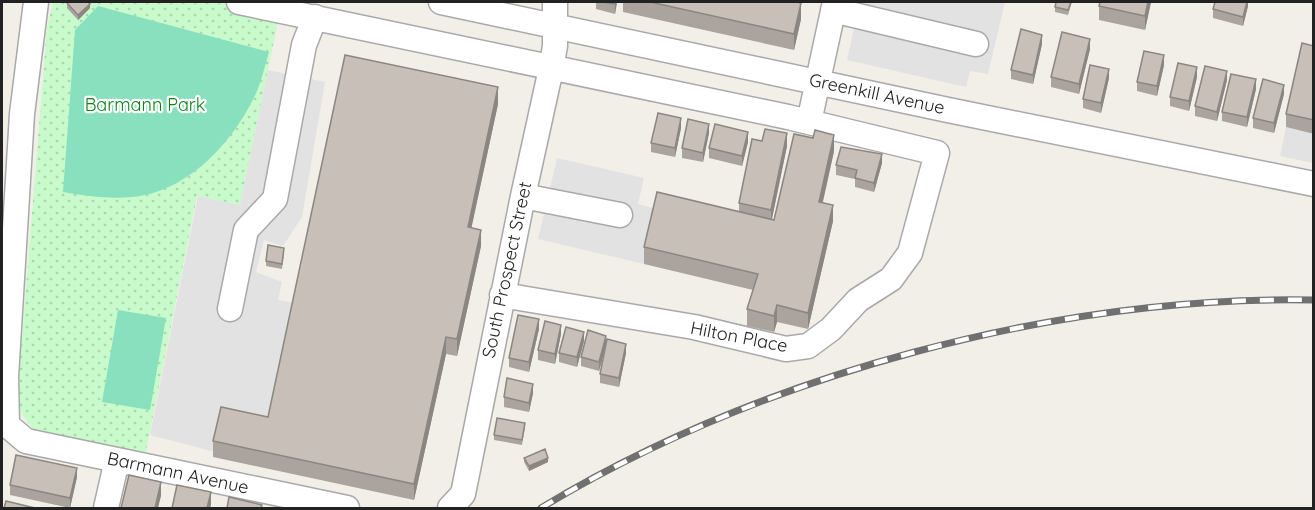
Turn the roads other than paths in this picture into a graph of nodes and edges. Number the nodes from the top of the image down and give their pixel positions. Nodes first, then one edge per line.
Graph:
1 (36, 2) edge
2 (239, 2) edge
3 (441, 2) edge
4 (555, 2) edge
5 (834, 6) edge
6 (315, 17) junction
7 (555, 27) junction
8 (976, 44) dead end
9 (551, 69) junction
10 (818, 81) junction
11 (809, 122) junction
12 (1314, 184) edge
13 (522, 195) junction
14 (620, 215) dead end
15 (502, 295) junction
16 (230, 309) dead end
17 (117, 460) junction
18 (106, 508) edge
19 (347, 508) edge
20 (450, 508) edge

1 - 17 street, Barmann Avenue
2 - 6 street
3 - 7 street, Greenkill Avenue
4 - 7 street, South Prospect Street
5 - 8 street
5 - 10 street
6 - 9 street
6 - 16 street
7 - 9 street, South Prospect Street
7 - 10 street, Greenkill Avenue
9 - 11 street
9 - 13 street, South Prospect Street
10 - 11 street
10 - 12 street, Greenkill Avenue
11 - 15 street, Hilton Place
13 - 14 street
13 - 15 street, South Prospect Street
15 - 20 street, South Prospect Street
17 - 18 street
17 - 19 street, Barmann Avenue

